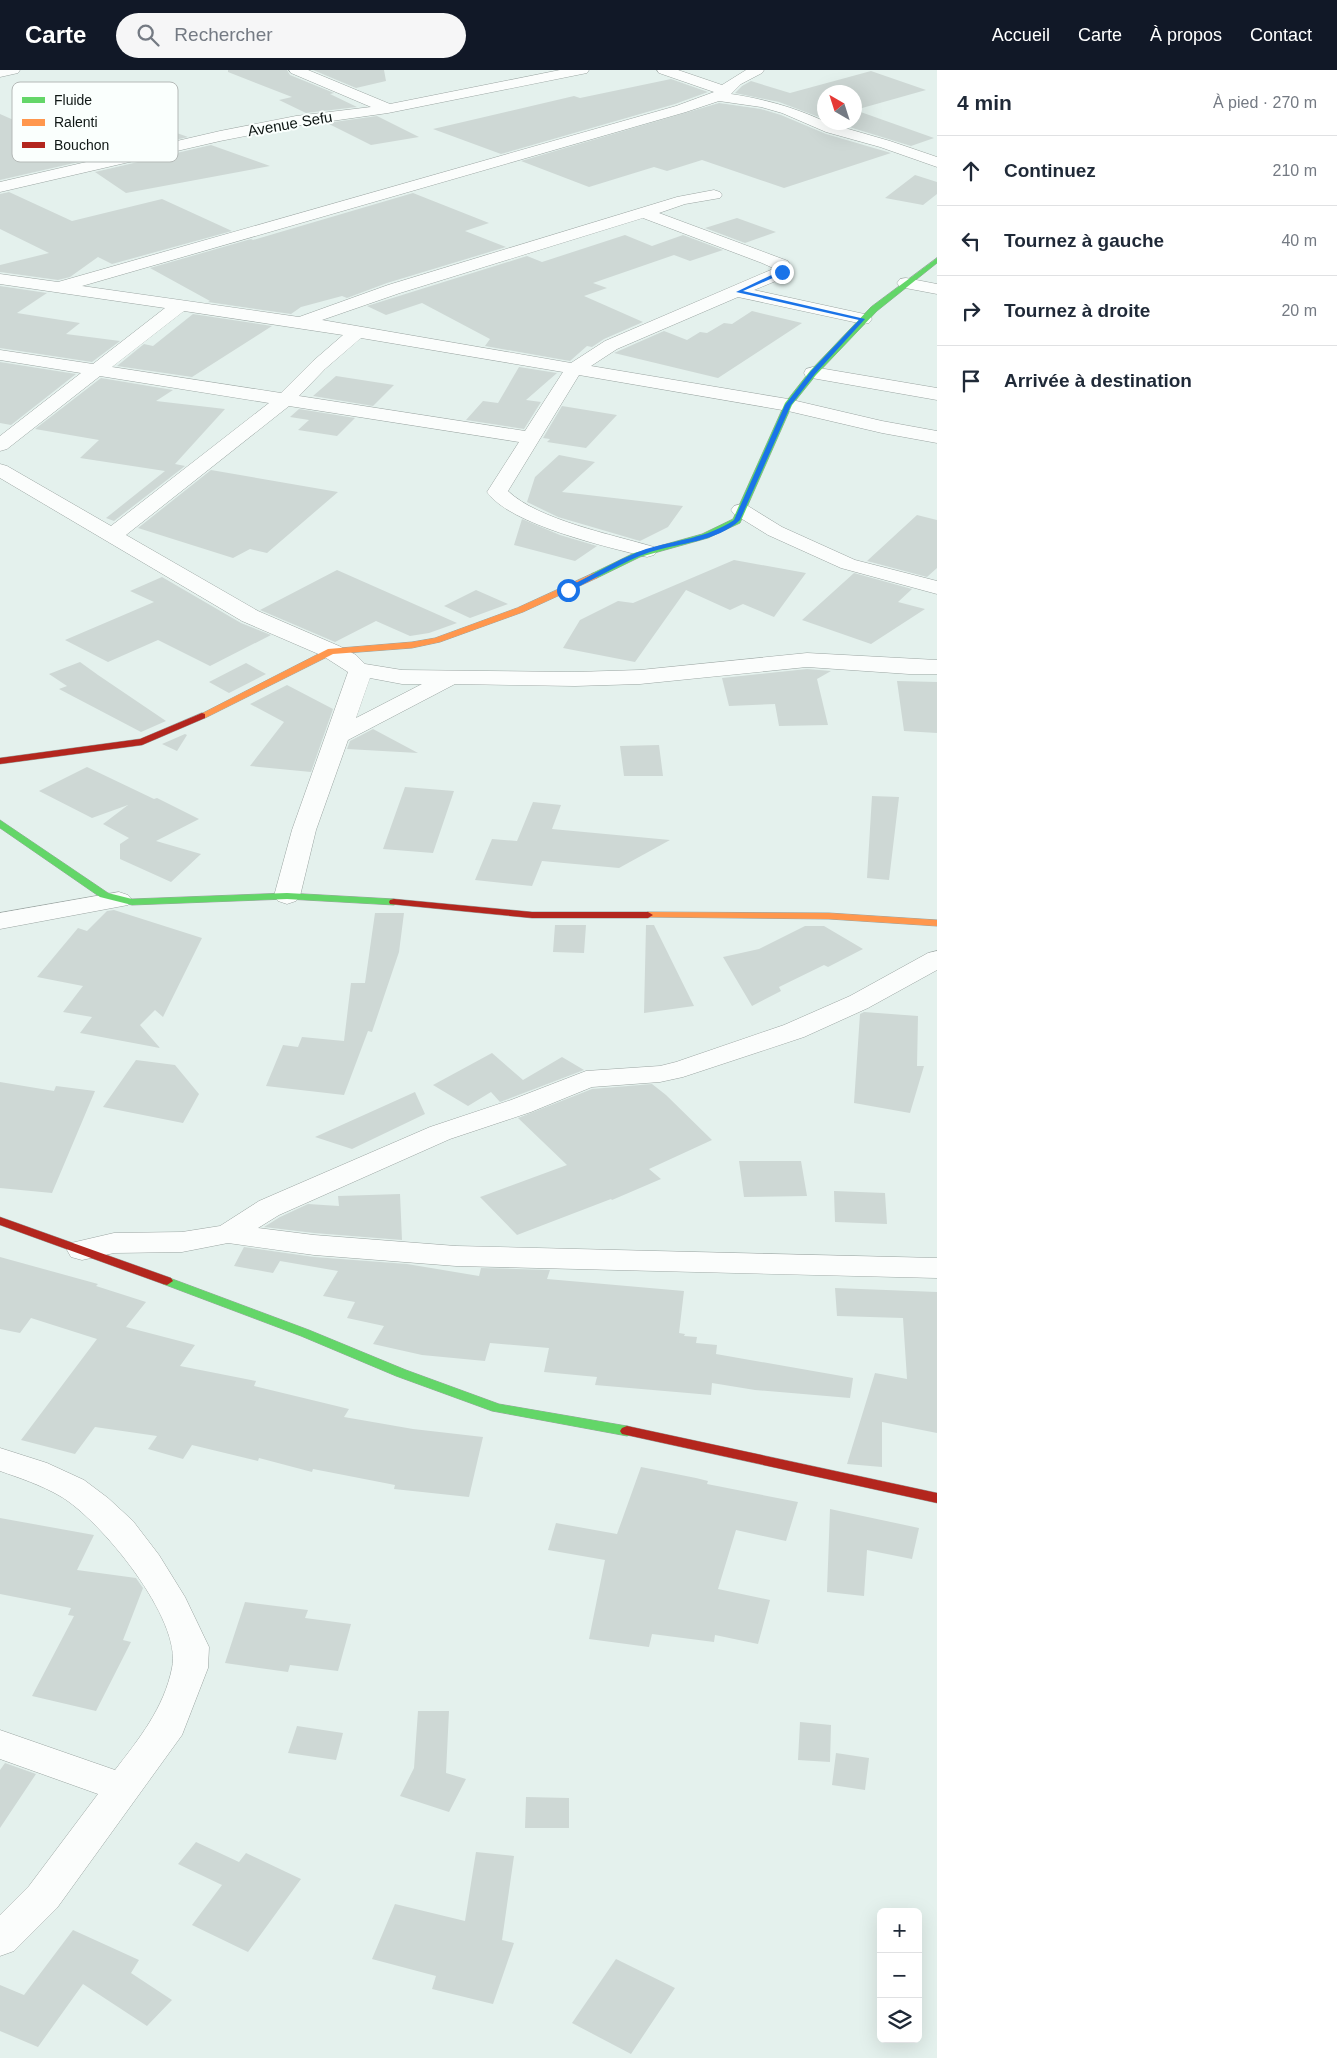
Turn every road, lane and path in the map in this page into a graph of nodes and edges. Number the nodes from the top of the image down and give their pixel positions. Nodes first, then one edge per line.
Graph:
1 (13, 70) edge
2 (296, 70) edge
3 (582, 70) edge
4 (664, 70) edge
5 (757, 70) edge
6 (0, 73) edge
7 (722, 93) junction
8 (388, 108) junction
9 (178, 146) edge
10 (108, 162) edge
11 (937, 162) edge
12 (0, 187) edge
13 (714, 195) dead end
14 (644, 213) junction
15 (937, 260) edge
16 (0, 279) edge
17 (906, 283) junction
18 (56, 288) junction
19 (937, 289) edge
20 (738, 292) junction
21 (180, 305) junction
22 (863, 319) junction
23 (300, 322) junction
24 (356, 333) junction
25 (0, 355) edge
26 (574, 369) junction
27 (94, 370) junction
28 (813, 373) junction
29 (937, 394) edge
30 (287, 398) junction
31 (788, 405) junction
32 (937, 437) edge
33 (531, 438) junction
34 (0, 445) edge
35 (0, 470) edge
36 (741, 510) junction
37 (113, 536) junction
38 (647, 551) junction
39 (937, 588) edge
40 (331, 651) junction
41 (937, 667) edge
42 (358, 669) junction
43 (449, 678) junction
44 (337, 736) junction
45 (0, 761) edge
46 (0, 823) edge
47 (287, 896) junction
48 (119, 900) junction
49 (0, 921) edge
50 (937, 923) edge
51 (937, 959) edge
52 (0, 1221) edge
53 (228, 1234) junction
54 (82, 1250) junction
55 (937, 1268) edge
56 (0, 1459) edge
57 (937, 1498) edge
58 (0, 1744) edge
59 (123, 1788) junction
60 (0, 1940) edge

1 - 6 street
2 - 8 street
3 - 8 street, Avenue Sefu
4 - 7 street
5 - 7 street
7 - 11 street
7 - 18 street
8 - 9 street, Avenue Sefu
10 - 12 street, Avenue Sefu
13 - 14 street
14 - 20 street
14 - 23 street
15 - 17 street
16 - 18 street
17 - 19 street
17 - 22 street
18 - 21 street
20 - 22 street
20 - 26 street
21 - 23 street
21 - 27 street
22 - 28 street
23 - 24 street
24 - 26 street
24 - 30 street
25 - 27 street
26 - 31 street
26 - 33 street
27 - 30 street
27 - 34 street
28 - 29 street
28 - 31 street
30 - 33 street
30 - 37 street
31 - 32 street
31 - 36 street
33 - 38 street
35 - 37 street
36 - 38 street
36 - 39 street
37 - 40 street
38 - 40 street
40 - 42 street
40 - 45 street
41 - 43 street
42 - 43 street
42 - 44 street
43 - 44 street
44 - 47 street
46 - 48 street
47 - 48 street
47 - 50 street
48 - 49 street
51 - 53 street
52 - 54 street
53 - 54 street
53 - 55 street
54 - 57 street
56 - 59 street
58 - 59 street
59 - 60 street

